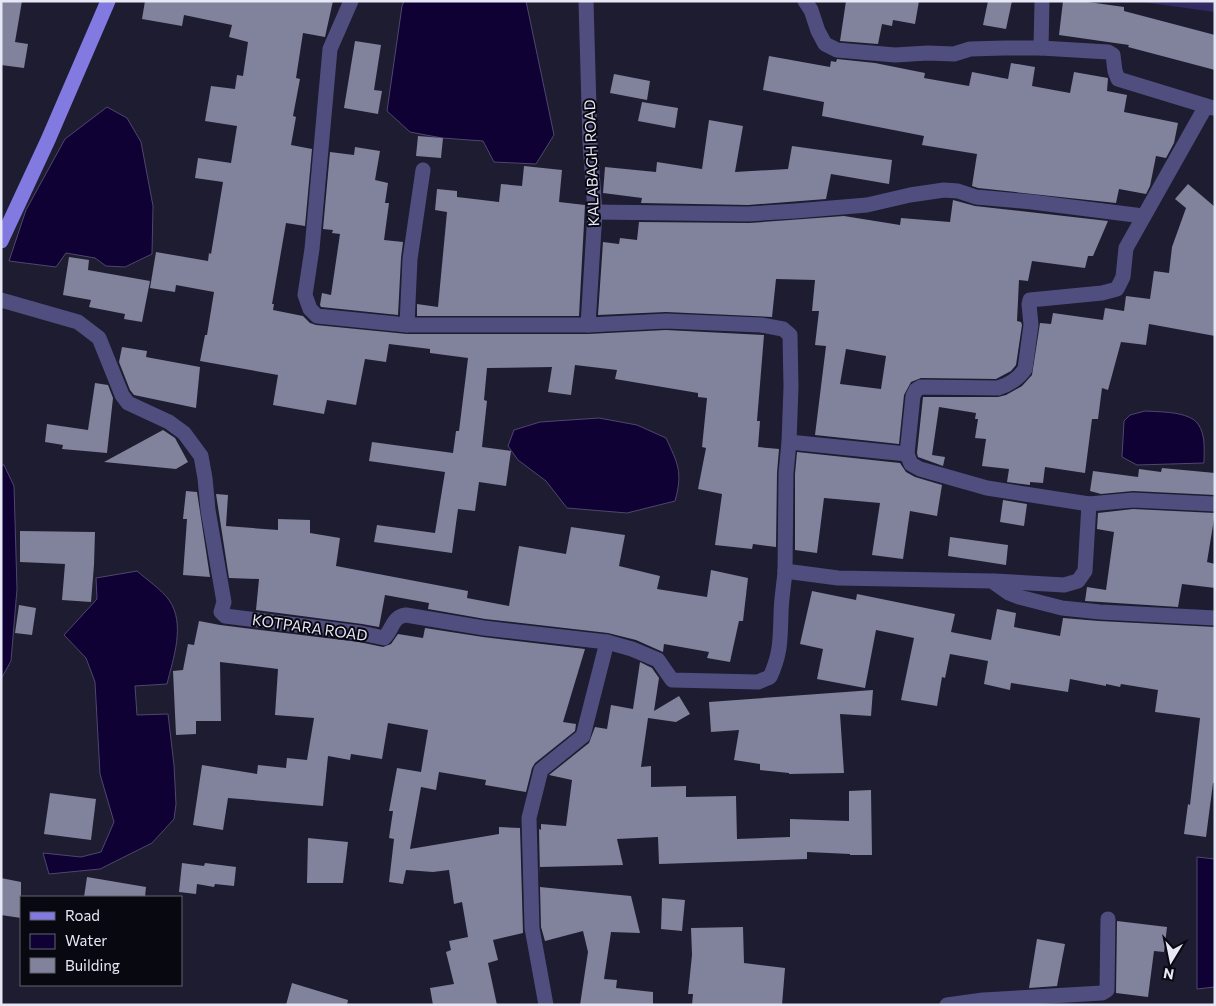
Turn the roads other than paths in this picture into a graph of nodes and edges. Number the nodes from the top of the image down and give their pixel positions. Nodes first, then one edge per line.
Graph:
1 (108, 1) edge
2 (351, 1) edge
3 (586, 1) edge
4 (805, 1) edge
5 (1042, 1) edge
6 (1041, 48) junction
7 (1210, 107) edge
8 (423, 170) dead end
9 (595, 212) junction
10 (1143, 216) junction
11 (1, 241) edge
12 (1, 300) edge
13 (407, 325) junction
14 (588, 325) junction
15 (790, 442) junction
16 (908, 454) junction
17 (1089, 504) junction
18 (1215, 504) edge
19 (785, 571) junction
20 (992, 581) junction
21 (1215, 618) edge
22 (607, 642) junction
23 (1108, 919) dead end
24 (546, 1005) edge
25 (947, 1005) edge

1 - 11 main road
2 - 13 street
3 - 9 street, KALABAGH ROAD
4 - 6 street
5 - 6 street
6 - 7 street
7 - 10 street
8 - 13 street
9 - 10 street
9 - 14 street, KALABAGH ROAD
10 - 16 street
12 - 22 street, KOTPARA ROAD
13 - 14 street
14 - 15 street
15 - 16 street
15 - 19 street
16 - 17 street
17 - 18 street
17 - 20 street
19 - 20 street
19 - 22 street
20 - 21 street
22 - 24 street
23 - 25 street

